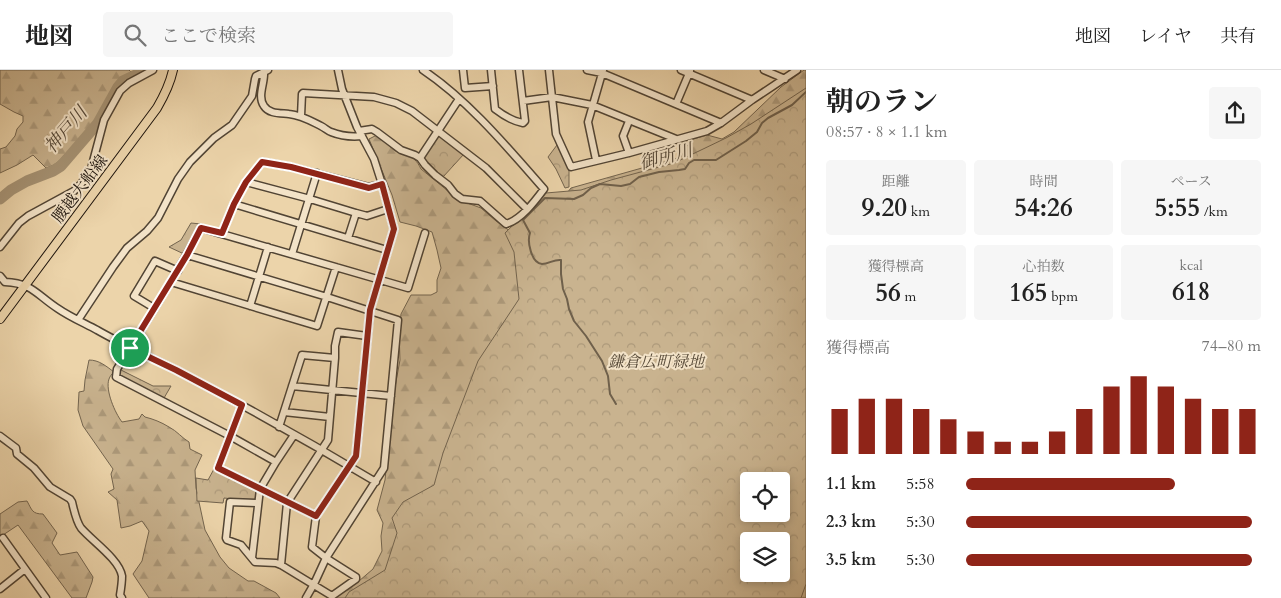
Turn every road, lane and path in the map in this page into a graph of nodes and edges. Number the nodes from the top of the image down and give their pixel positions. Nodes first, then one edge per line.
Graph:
1 (153, 70) edge
2 (173, 70) edge
3 (338, 70) edge
4 (423, 70) edge
5 (463, 70) edge
6 (491, 70) edge
7 (519, 70) edge
8 (549, 70) edge
9 (587, 70) edge
10 (681, 70) edge
11 (764, 70) edge
12 (797, 70) edge
13 (266, 71) edge
14 (603, 71) edge
15 (690, 72) edge
16 (784, 79) junction
17 (493, 86) junction
18 (344, 96) junction
19 (552, 97) junction
20 (459, 99) junction
21 (523, 100) junction
22 (752, 100) junction
23 (676, 104) junction
24 (592, 105) junction
25 (301, 116) junction
26 (630, 121) junction
27 (721, 123) junction
28 (438, 131) junction
29 (361, 134) junction
30 (676, 139) junction
31 (628, 153) junction
32 (420, 158) junction
33 (596, 160) junction
34 (317, 173) junction
35 (246, 182) junction
36 (382, 184) junction
37 (310, 198) junction
38 (234, 204) junction
39 (527, 208) junction
40 (388, 209) junction
41 (356, 213) junction
42 (302, 224) junction
43 (222, 233) junction
44 (425, 233) dead end
45 (348, 238) junction
46 (0, 247) edge
47 (268, 247) junction
48 (387, 250) junction
49 (292, 254) junction
50 (187, 255) junction
51 (336, 267) junction
52 (178, 271) junction
53 (0, 276) edge
54 (259, 277) junction
55 (379, 280) junction
56 (171, 282) junction
57 (26, 285) junction
58 (327, 297) junction
59 (250, 306) junction
60 (154, 308) junction
61 (370, 310) junction
62 (0, 319) edge
63 (78, 320) junction
64 (367, 336) junction
65 (130, 348) junction
66 (334, 358) junction
67 (292, 386) junction
68 (333, 390) junction
69 (361, 392) junction
70 (391, 396) junction
71 (242, 405) junction
72 (284, 412) junction
73 (330, 417) junction
74 (279, 427) junction
75 (294, 435) junction
76 (0, 436) edge
77 (230, 436) junction
78 (321, 450) junction
79 (276, 462) junction
80 (349, 466) junction
81 (376, 482) junction
82 (260, 489) junction
83 (257, 503) junction
84 (287, 503) junction
85 (316, 516) junction
86 (4, 538) dead end
87 (252, 558) junction
88 (326, 558) junction
89 (281, 565) junction
90 (25, 570) junction
91 (314, 584) junction
92 (0, 589) edge
93 (44, 595) edge
94 (36, 598) edge
95 (122, 598) edge
96 (306, 598) edge

1 - 46 street
2 - 57 main road, 腰越大船線
3 - 18 street
4 - 20 street
5 - 17 street
6 - 17 street
7 - 21 street
8 - 19 street
9 - 14 street
10 - 15 street
11 - 16 street
12 - 16 street
13 - 25 street
13 - 63 street
14 - 23 street
14 - 24 street
15 - 22 street
15 - 23 street
16 - 22 street
17 - 21 street
18 - 25 street
18 - 28 street
18 - 29 street
19 - 21 street
19 - 24 street
19 - 33 street
20 - 28 street
20 - 39 street
22 - 27 street
23 - 27 street
24 - 26 street
24 - 33 street
25 - 29 street
26 - 30 street
26 - 31 street
27 - 30 street
28 - 32 street
28 - 39 street
29 - 32 street
29 - 36 street
30 - 31 street
31 - 33 street
32 - 39 street
34 - 35 street
34 - 36 street
34 - 37 street
35 - 37 street
35 - 38 street
36 - 40 street
37 - 41 street
37 - 42 street
38 - 42 street
38 - 43 street
40 - 41 street
40 - 48 street
41 - 45 street
42 - 45 street
42 - 49 street
43 - 47 street
43 - 50 street
44 - 55 street
45 - 48 street
47 - 49 street
47 - 54 street
48 - 55 street
49 - 51 street
50 - 52 street
50 - 54 street
51 - 55 street
51 - 58 street
52 - 56 street
52 - 60 street
53 - 57 street
54 - 58 street
54 - 59 street
55 - 61 street
56 - 59 street
56 - 60 street
57 - 62 main road, 腰越大船線
57 - 63 street
58 - 59 street
58 - 61 street
60 - 65 street
61 - 64 street
61 - 70 street
63 - 65 street
64 - 66 street
64 - 69 street
65 - 71 street
65 - 77 street
66 - 67 street
66 - 68 street
67 - 68 street
67 - 72 street
68 - 69 street
68 - 73 street
69 - 70 street
69 - 80 street
70 - 81 street
71 - 74 street
71 - 77 street
72 - 73 street
72 - 74 street
73 - 78 street
74 - 75 street
75 - 78 street
75 - 79 street
76 - 95 street
77 - 79 street
77 - 82 street
78 - 80 street
78 - 84 street
79 - 82 street
80 - 81 street
80 - 85 street
81 - 88 street
82 - 83 street
82 - 84 street
83 - 87 street
83 - 87 street
84 - 85 street
84 - 89 street
85 - 88 street
86 - 90 street
87 - 89 street
88 - 91 street
88 - 91 street
89 - 91 street
90 - 92 street
90 - 93 street
91 - 96 street
93 - 94 street

